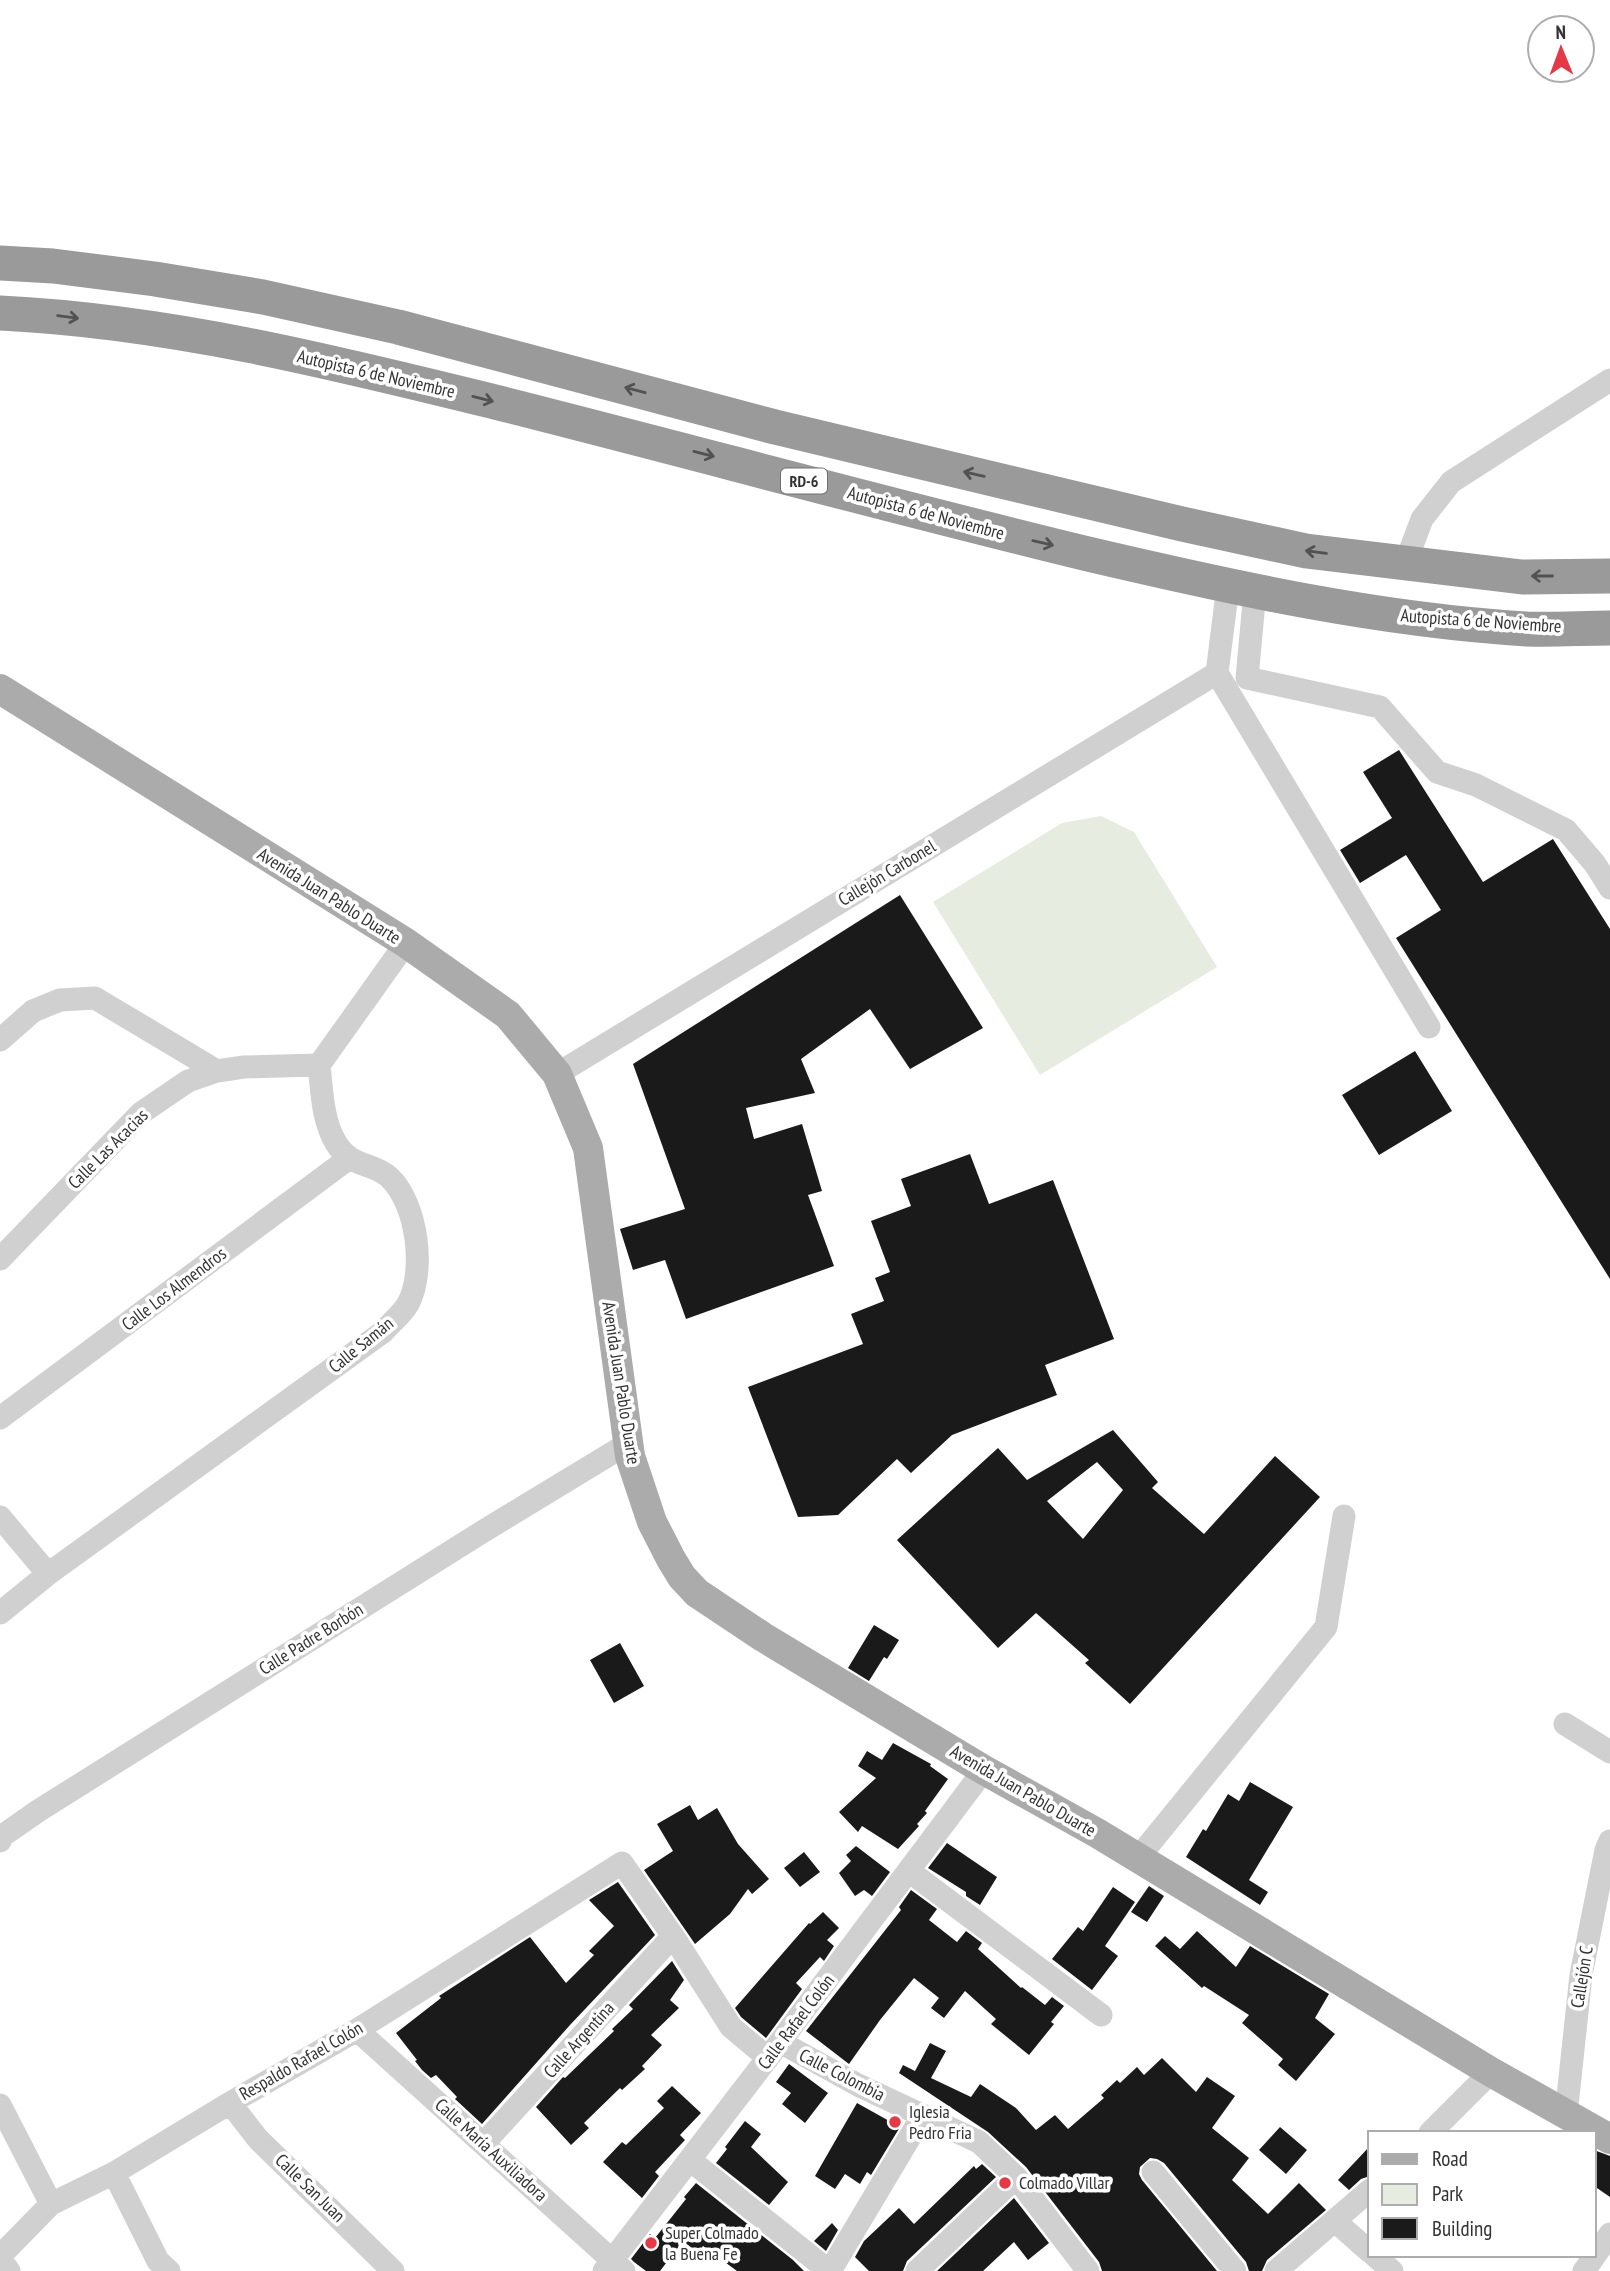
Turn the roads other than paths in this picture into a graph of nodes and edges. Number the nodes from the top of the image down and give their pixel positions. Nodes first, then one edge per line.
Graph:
1 (0, 263) edge
2 (0, 313) edge
3 (1610, 380) edge
4 (1405, 564) junction
5 (1610, 576) edge
6 (1241, 589) junction
7 (1610, 628) edge
8 (1217, 673) junction
9 (0, 689) edge
10 (1610, 888) edge
11 (406, 943) junction
12 (1429, 1027) dead end
13 (0, 1040) edge
14 (319, 1065) junction
15 (217, 1070) junction
16 (557, 1074) junction
17 (348, 1159) junction
18 (0, 1259) edge
19 (0, 1418) edge
20 (627, 1444) junction
21 (1344, 1516) dead end
22 (0, 1517) edge
23 (48, 1574) junction
24 (0, 1614) edge
25 (1565, 1724) dead end
26 (1610, 1752) edge
27 (985, 1770) junction
28 (0, 1841) edge
29 (1610, 1841) edge
30 (1138, 1858) junction
31 (622, 1863) joint
32 (909, 1871) junction
33 (673, 1936) junction
34 (1101, 2015) dead end
35 (357, 2030) junction
36 (774, 2050) junction
37 (1491, 2072) junction
38 (230, 2103) junction
39 (0, 2105) edge
40 (923, 2115) junction
41 (1566, 2115) junction
42 (1432, 2131) edge
43 (1595, 2131) edge
44 (484, 2143) junction
45 (690, 2160) junction
46 (1153, 2172) dead end
47 (114, 2173) junction
48 (1016, 2177) junction
49 (1368, 2192) edge
50 (51, 2204) junction
51 (1335, 2221) junction
52 (1610, 2234) edge
53 (1368, 2250) edge
54 (1596, 2254) edge
55 (1376, 2257) edge
56 (4, 2258) edge
57 (614, 2267) edge
58 (158, 2268) edge
59 (393, 2271) edge
60 (830, 2271) edge
61 (917, 2271) edge
62 (1088, 2271) edge
63 (1235, 2271) edge
64 (1276, 2271) edge
65 (1392, 2271) edge

4 -> 1 highway
2 -> 6 highway, Autopista 6 de Noviembre / RD-6
3 - 4 street
5 -> 4 highway
6 - 7 highway, Autopista 6 de Noviembre / RD-6
6 - 8 street
6 - 10 street
8 - 12 street
8 - 16 street, Callejón Carbonel
9 - 11 main road, Avenida Juan Pablo Duarte
11 - 14 street
11 - 16 main road, Avenida Juan Pablo Duarte
13 - 15 street
14 - 15 street, Calle Las Acacias
14 - 17 street
15 - 18 street, Calle Las Acacias
16 - 20 main road, Avenida Juan Pablo Duarte
17 - 19 street, Calle Los Almendros
17 - 23 street, Calle Samán
20 - 27 main road, Avenida Juan Pablo Duarte
20 - 28 street, Calle Padre Borbón
21 - 30 street
22 - 23 street
23 - 24 street, Calle Samán
25 - 26 street
27 - 30 main road, Avenida Juan Pablo Duarte
27 - 32 street, Calle Rafael Colón
29 - 41 street, Callejón C
30 - 37 main road, Avenida Juan Pablo Duarte
31 - 33 street, Calle Colombia
31 - 35 street, Respaldo Rafael Colón
32 - 34 street
32 - 36 street, Calle Rafael Colón
33 - 36 street, Calle Colombia
33 - 44 street, Calle Argentina
35 - 38 street, Respaldo Rafael Colón
35 - 44 street, Calle María Auxiliadora
36 - 40 street, Calle Colombia
36 - 45 street, Calle Rafael Colón
37 - 41 main road, Avenida Juan Pablo Duarte
37 - 42 street
38 - 47 street, Respaldo Rafael Colón
38 - 59 street, Calle San Juan
39 - 50 street
40 - 48 street, Calle Colombia
40 - 60 street
41 - 43 main road, Avenida Juan Pablo Duarte
44 - 57 street, Calle María Auxiliadora
45 - 57 street, Calle Rafael Colón
45 - 60 street
46 - 63 street
47 - 50 street, Respaldo Rafael Colón
47 - 58 street
48 - 61 street
48 - 62 street, Calle Colombia
49 - 51 street
50 - 56 street, Respaldo Rafael Colón
51 - 53 street
51 - 64 street
52 - 54 street
55 - 65 street

